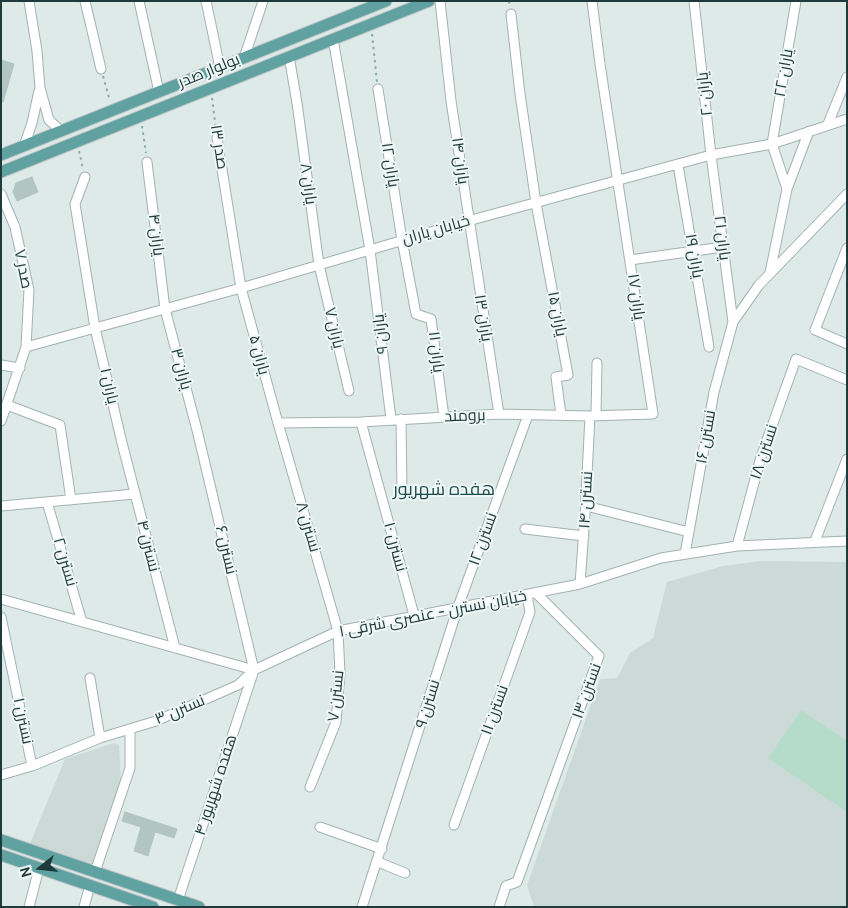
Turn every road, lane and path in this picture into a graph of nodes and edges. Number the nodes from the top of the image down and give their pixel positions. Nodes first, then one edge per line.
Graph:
1 (29, 1) edge
2 (85, 1) edge
3 (139, 1) edge
4 (206, 1) edge
5 (263, 1) edge
6 (386, 1) edge
7 (429, 1) edge
8 (440, 1) edge
9 (592, 1) edge
10 (694, 1) edge
11 (796, 1) edge
12 (511, 14) dead end
13 (370, 24) junction
14 (333, 39) junction
15 (289, 56) junction
16 (244, 58) junction
17 (220, 68) junction
18 (101, 69) joint
19 (847, 77) edge
20 (40, 88) junction
21 (211, 88) junction
22 (378, 89) joint
23 (159, 92) junction
24 (112, 111) junction
25 (140, 116) junction
26 (847, 119) edge
27 (828, 124) junction
28 (61, 131) junction
29 (809, 131) junction
30 (217, 138) joint
31 (77, 142) junction
32 (772, 144) junction
33 (24, 146) junction
34 (1, 155) edge
35 (711, 155) junction
36 (147, 162) joint
37 (678, 164) junction
38 (1, 172) edge
39 (85, 177) joint
40 (619, 180) junction
41 (787, 189) junction
42 (1, 194) edge
43 (847, 194) edge
44 (536, 203) junction
45 (468, 221) junction
46 (402, 240) junction
47 (723, 247) junction
48 (847, 248) edge
49 (370, 250) junction
50 (693, 251) junction
51 (630, 260) junction
52 (319, 265) junction
53 (770, 273) junction
54 (241, 288) junction
55 (165, 309) junction
56 (733, 322) junction
57 (95, 328) junction
58 (847, 344) edge
59 (26, 346) junction
60 (709, 347) dead end
61 (597, 363) dead end
62 (1, 365) edge
63 (20, 368) junction
64 (847, 380) edge
65 (349, 390) dead end
66 (6, 405) junction
67 (499, 414) junction
68 (653, 414) joint
69 (528, 415) junction
70 (560, 415) junction
71 (593, 416) junction
72 (444, 417) junction
73 (391, 419) junction
74 (401, 419) junction
75 (1, 420) edge
76 (361, 422) junction
77 (278, 423) junction
78 (197, 430) joint
79 (122, 443) joint
80 (847, 459) edge
81 (402, 493) dead end
82 (135, 494) junction
83 (71, 500) junction
84 (47, 502) junction
85 (1, 506) edge
86 (586, 506) junction
87 (525, 530) dead end
88 (689, 532) junction
89 (584, 536) junction
90 (814, 541) junction
91 (847, 541) edge
92 (737, 546) junction
93 (685, 554) junction
94 (580, 584) junction
95 (531, 594) junction
96 (1, 599) edge
97 (458, 607) junction
98 (414, 615) junction
99 (1, 617) edge
100 (82, 622) junction
101 (338, 631) junction
102 (175, 648) junction
103 (254, 670) junction
104 (90, 678) dead end
105 (238, 685) junction
106 (247, 692) junction
107 (130, 729) junction
108 (100, 738) junction
109 (32, 766) junction
110 (1, 775) edge
111 (310, 787) dead end
112 (454, 825) dead end
113 (320, 827) dead end
114 (1, 840) edge
115 (382, 849) junction
116 (1, 855) edge
117 (378, 862) junction
118 (39, 868) junction
119 (95, 872) junction
120 (405, 874) dead end
121 (90, 885) junction
122 (178, 900) junction
123 (147, 906) edge
124 (29, 907) edge
125 (84, 907) edge
126 (199, 907) edge
127 (362, 907) edge
128 (499, 907) edge

1 - 20 street
2 - 18 street
3 - 23 street
4 - 17 street
5 - 16 street
6 - 16 main road, بولوار صدر
7 - 13 main road, بولوار صدر
8 - 45 street, یاران ۱۴
9 - 40 street, یاران ۱۷
10 - 35 street, یاران ۲۰
11 - 32 street, یاران ۲۲
12 - 44 street
13 - 14 main road, بولوار صدر
13 - 22 path
14 - 15 main road, بولوار صدر
14 - 49 street, یاران ۹
15 - 21 main road, بولوار صدر
15 - 52 street, یاران ۸
16 - 17 main road, بولوار صدر
17 - 23 main road, بولوار صدر
18 - 24 path
19 - 27 street
20 - 28 street
20 - 33 street
21 - 25 main road, بولوار صدر
21 - 30 path, صدر ۱۳
22 - 46 street, یاران ۱۲
23 - 24 main road, بولوار صدر
24 - 28 main road, بولوار صدر
25 - 31 main road, بولوار صدر
25 - 36 path
26 - 27 street, خیابان یاران
27 - 29 street, خیابان یاران
28 - 33 main road, بولوار صدر
29 - 32 street, خیابان یاران
29 - 41 street
30 - 54 street, صدر ۱۳
31 - 38 main road, بولوار صدر
31 - 39 path
32 - 35 street, خیابان یاران
32 - 41 street
33 - 34 main road, بولوار صدر
35 - 37 street, خیابان یاران
35 - 47 street, یاران ۲۱
36 - 55 street, یاران ۴
37 - 40 street, خیابان یاران
37 - 50 street, یاران ۱۹
39 - 57 street, یاران ۱
40 - 44 street, خیابان یاران
40 - 51 street, یاران ۱۷
41 - 53 street
42 - 59 street, صدر ۷
43 - 53 street
44 - 45 street, خیابان یاران
44 - 70 street, یاران ۱۵
45 - 46 street, خیابان یاران
45 - 67 street, یاران ۱۳
46 - 49 street, خیابان یاران
46 - 72 street, یاران ۱۱
47 - 50 street
47 - 56 street, یاران ۲۱
48 - 58 street
49 - 52 street, خیابان یاران
49 - 73 street, یاران ۹
50 - 51 street
50 - 60 street, یاران ۱۹
51 - 68 street, یاران ۱۷
52 - 54 street, خیابان یاران
52 - 65 street, یاران ۷
53 - 56 street
54 - 55 street, خیابان یاران
54 - 77 street, یاران ۵
55 - 57 street, خیابان یاران
55 - 78 street, یاران ۳
56 - 88 street, نسترن ۱۶
57 - 59 street, خیابان یاران
57 - 79 street, یاران ۱
59 - 63 street, صدر ۷
61 - 71 street, نسترن ۱۴
62 - 63 street
63 - 66 street, صدر ۷
64 - 92 street, نسترن ۱۸
66 - 75 street, صدر ۷
66 - 83 street
67 - 69 street, برومند
67 - 72 street, برومند
68 - 71 street, برومند
69 - 70 street, برومند
69 - 97 street, نسترن ۱۲
70 - 71 street, برومند
71 - 86 street, نسترن ۱۴
72 - 74 street, برومند
73 - 74 street, برومند
73 - 76 street, برومند
74 - 81 street
76 - 77 street, برومند
76 - 98 street, نسترن ۱۰
77 - 101 street, نسترن ۸
78 - 103 street, نسترن ۶
79 - 82 street, نسترن ۴
80 - 90 street
82 - 83 street
82 - 102 street, نسترن ۴
83 - 84 street
84 - 85 street
84 - 100 street, نسترن ۲
86 - 88 street
86 - 89 street, نسترن ۱۴
87 - 89 street
88 - 93 street, نسترن ۱۶
89 - 94 street, نسترن ۱۴
90 - 91 street, خیابان نسترن - عنصری شرقی ۱
90 - 92 street, خیابان نسترن - عنصری شرقی ۱
92 - 93 street, خیابان نسترن - عنصری شرقی ۱
93 - 94 street, خیابان نسترن - عنصری شرقی ۱
94 - 95 street, خیابان نسترن - عنصری شرقی ۱
95 - 97 street, خیابان نسترن - عنصری شرقی ۱
95 - 112 street, نسترن ۱۱
95 - 128 street, نسترن ۱۳
96 - 100 street
97 - 98 street, خیابان نسترن - عنصری شرقی ۱
97 - 115 street, نسترن ۹
98 - 101 street, خیابان نسترن - عنصری شرقی ۱
99 - 109 street, نسترن ۱
100 - 102 street
101 - 103 street, خیابان نسترن - عنصری شرقی ۱
101 - 111 street, نسترن ۷
102 - 103 street
103 - 105 street, نسترن ۳
103 - 106 street, هفده شهریور ۴
104 - 108 street
105 - 106 street
105 - 107 street, نسترن ۳
106 - 122 street, هفده شهریور ۴
107 - 108 street, نسترن ۳
107 - 119 street
108 - 109 street
109 - 110 street
113 - 115 street
114 - 119 main road
115 - 117 street, نسترن ۹
116 - 118 main road
117 - 120 street
117 - 127 street, نسترن ۹
118 - 121 main road
118 - 124 street
119 - 122 main road
121 - 123 main road
121 - 125 street
122 - 126 main road

